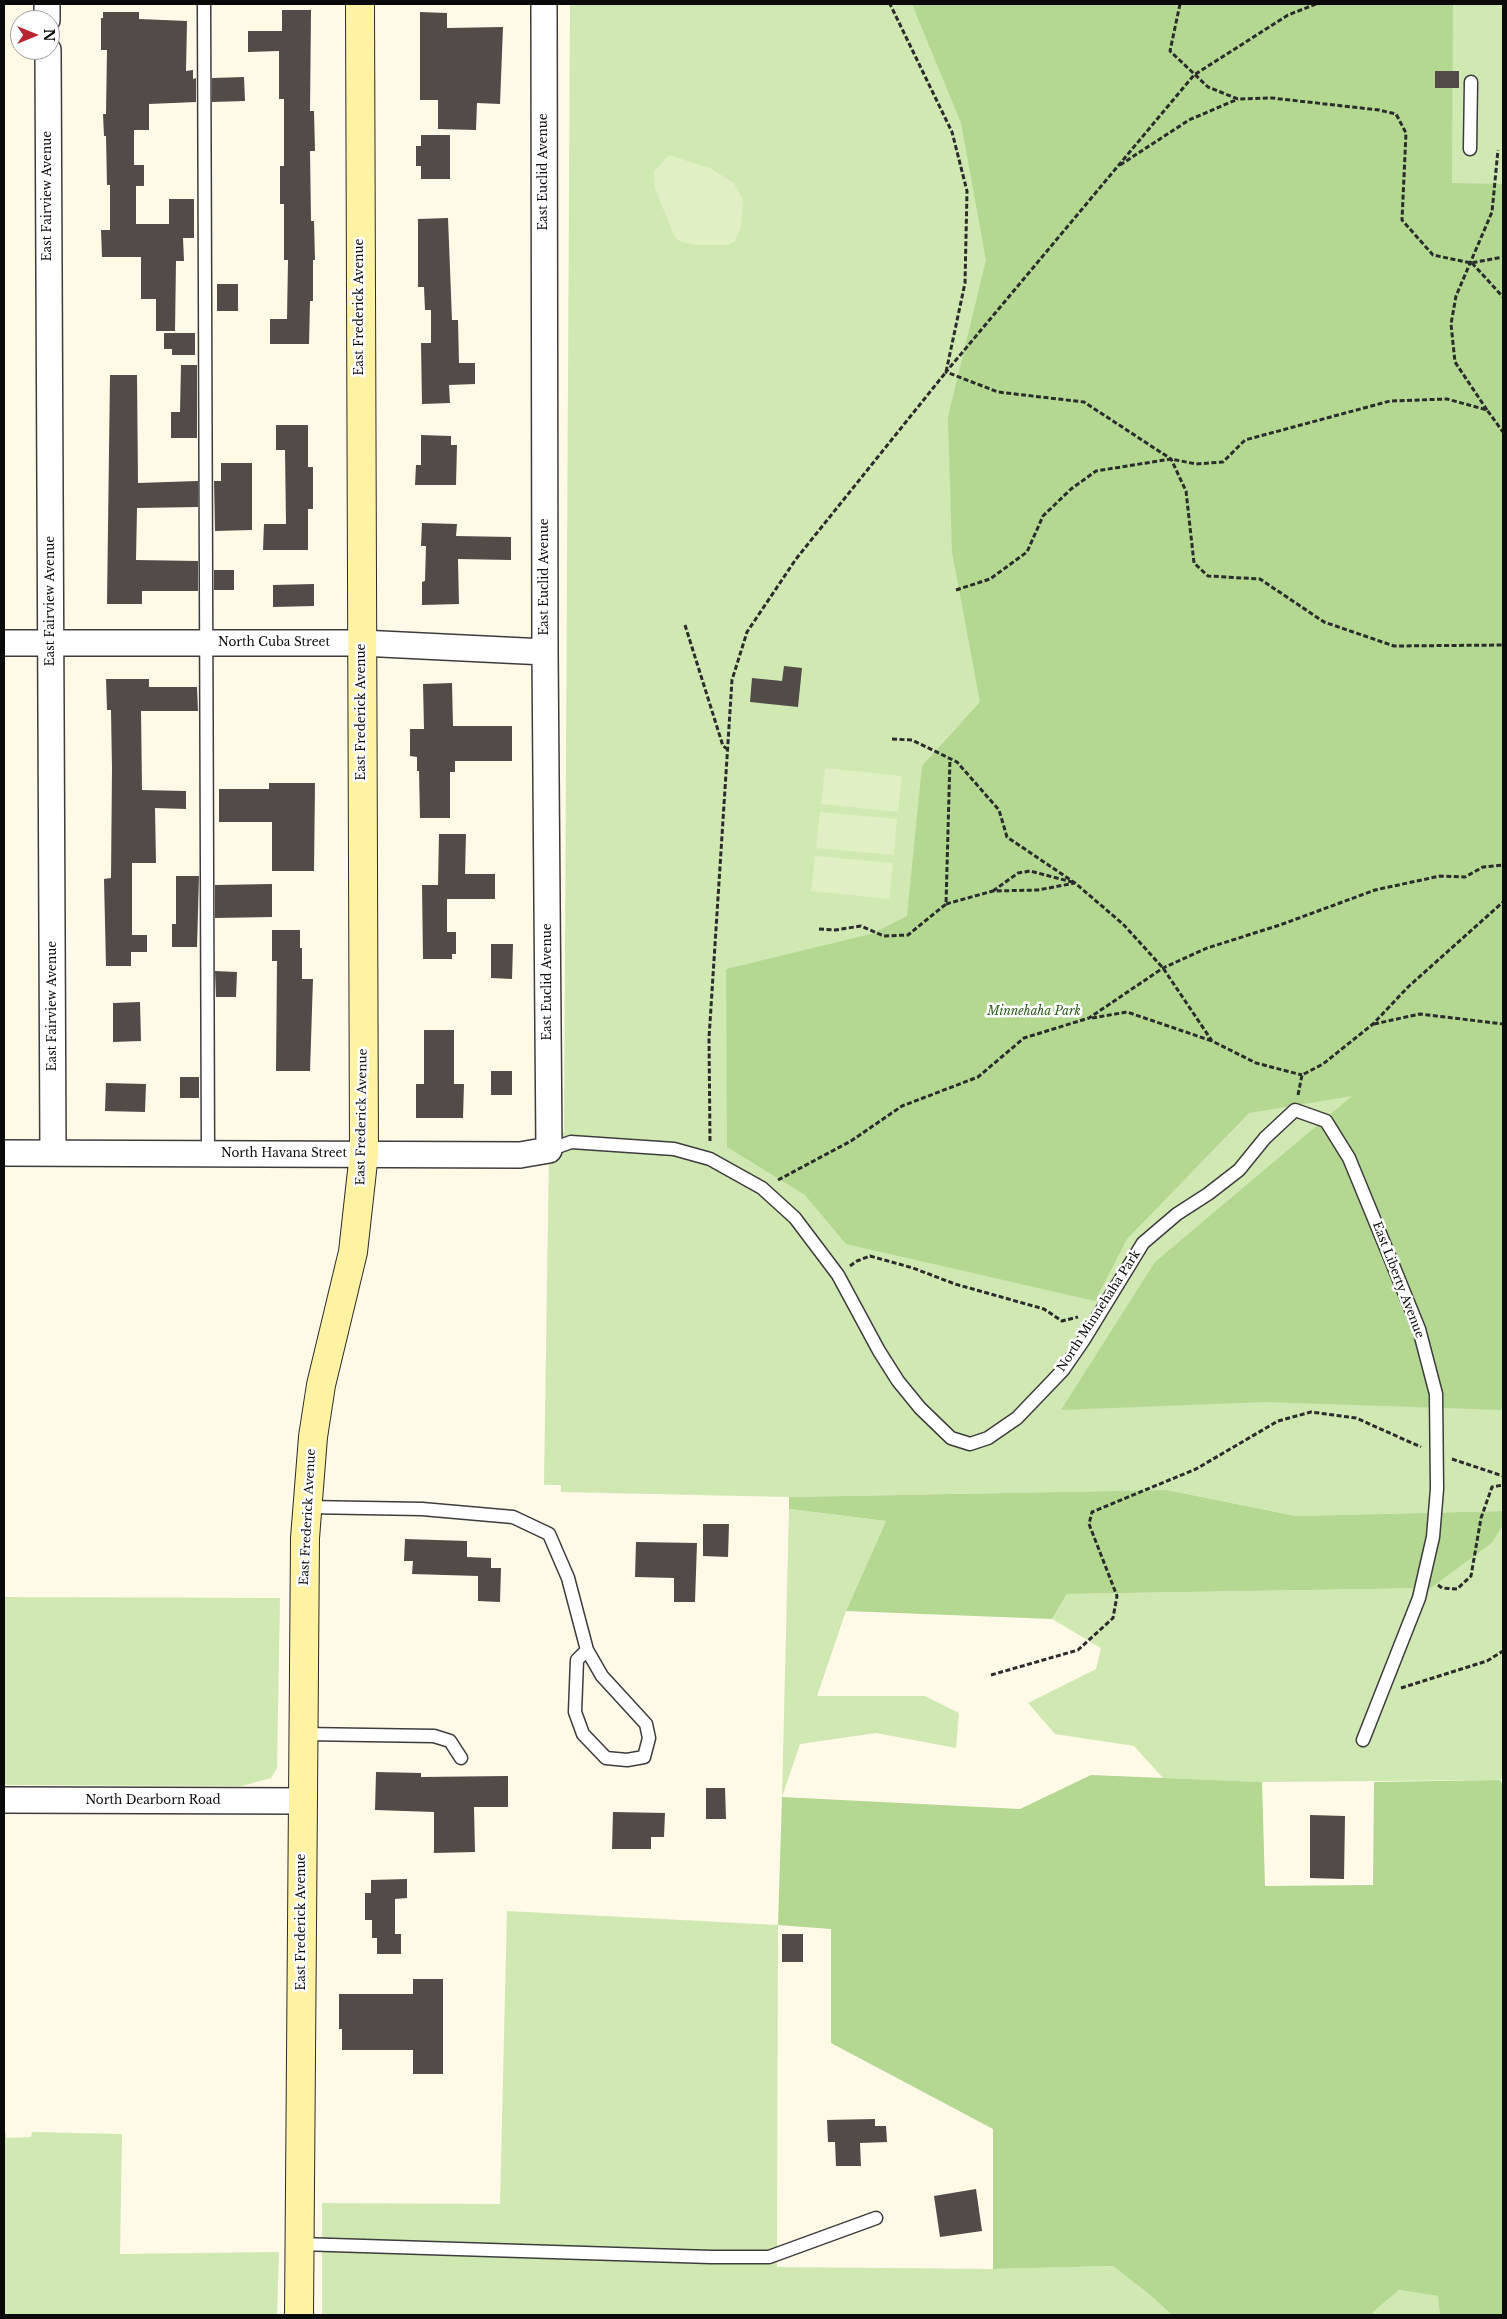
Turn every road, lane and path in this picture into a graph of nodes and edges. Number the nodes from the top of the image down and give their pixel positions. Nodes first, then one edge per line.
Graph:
1 (204, 4) edge
2 (360, 4) edge
3 (544, 4) edge
4 (890, 4) edge
5 (1180, 4) edge
6 (1316, 4) edge
7 (48, 60) edge
8 (1194, 75) junction
9 (1470, 82) dead end
10 (1238, 99) junction
11 (1470, 149) dead end
12 (1498, 150) dead end
13 (1116, 169) junction
14 (1503, 257) edge
15 (1471, 263) junction
16 (1503, 297) edge
17 (946, 372) junction
18 (1487, 410) junction
19 (1503, 432) edge
20 (1171, 459) junction
21 (956, 590) dead end
22 (685, 625) dead end
23 (4, 643) edge
24 (51, 643) junction
25 (361, 643) junction
26 (205, 644) junction
27 (1503, 645) edge
28 (545, 652) junction
29 (892, 739) dead end
30 (729, 750) junction
31 (950, 757) junction
32 (1503, 865) edge
33 (1075, 883) junction
34 (993, 892) junction
35 (1503, 902) edge
36 (946, 904) junction
37 (819, 929) dead end
38 (1164, 968) junction
39 (1089, 1018) junction
40 (1373, 1024) junction
41 (1503, 1024) edge
42 (1212, 1041) junction
43 (1302, 1075) junction
44 (1295, 1110) junction
45 (549, 1150) junction
46 (4, 1153) edge
47 (53, 1153) junction
48 (364, 1153) junction
49 (208, 1154) junction
50 (710, 1159) junction
51 (762, 1188) junction
52 (838, 1275) junction
53 (1099, 1313) junction
54 (1437, 1454) junction
55 (1503, 1476) edge
56 (1503, 1485) edge
57 (307, 1507) junction
58 (1424, 1577) junction
59 (587, 1650) junction
60 (1503, 1651) edge
61 (990, 1675) dead end
62 (1382, 1695) junction
63 (303, 1734) junction
64 (1363, 1740) dead end
65 (461, 1758) dead end
66 (4, 1800) edge
67 (303, 1801) junction
68 (876, 2218) dead end
69 (300, 2244) junction
70 (299, 2315) edge

1 - 26 lane
2 - 25 main road, East Frederick Avenue
3 - 28 street, East Euclid Avenue
4 - 17 path
5 - 8 path
6 - 8 path
7 - 24 street, East Fairview Avenue
8 - 10 path
8 - 13 path
9 - 11 lane
10 - 13 path
10 - 15 path
12 - 15 path
13 - 17 path
14 - 15 path
15 - 16 path
15 - 18 path
17 - 20 path
17 - 30 path
18 - 19 path
18 - 20 path
20 - 21 path
20 - 27 path
22 - 30 path
23 - 24 street, North Cuba Street
24 - 26 street, North Cuba Street
24 - 47 street, East Fairview Avenue
25 - 26 street, North Cuba Street
25 - 28 street, North Cuba Street
25 - 48 main road, East Frederick Avenue
26 - 49 lane
28 - 45 street, East Euclid Avenue
29 - 31 path
30 - 50 path
31 - 33 path
31 - 36 path
32 - 38 path
33 - 34 path
33 - 34 path
33 - 38 path
34 - 36 path
35 - 40 path
36 - 37 path
38 - 39 path
38 - 42 path
39 - 42 path
39 - 51 path
40 - 41 path
40 - 43 path
42 - 43 path
43 - 44 path
44 - 53 lane, North Minnehaha Park
44 - 54 lane, East Liberty Avenue
45 - 48 street, North Havana Street
45 - 50 lane, North Havana Street
46 - 47 street, North Havana Street
47 - 49 street, North Havana Street
48 - 49 street, North Havana Street
48 - 57 main road, East Frederick Avenue
50 - 51 lane, North Minnehaha Park
51 - 52 lane, North Minnehaha Park
52 - 53 path
52 - 53 lane, North Minnehaha Park
54 - 55 path
54 - 58 lane, East Liberty Avenue
54 - 61 path
56 - 58 path
57 - 59 lane
57 - 63 main road, East Frederick Avenue
58 - 62 lane, East Liberty Avenue
59 - 59 lane
60 - 62 path
62 - 64 lane, East Liberty Avenue
63 - 65 lane
63 - 67 main road, East Frederick Avenue
66 - 67 street, North Dearborn Road
67 - 69 main road, East Frederick Avenue
68 - 69 lane
69 - 70 main road, East Frederick Avenue

